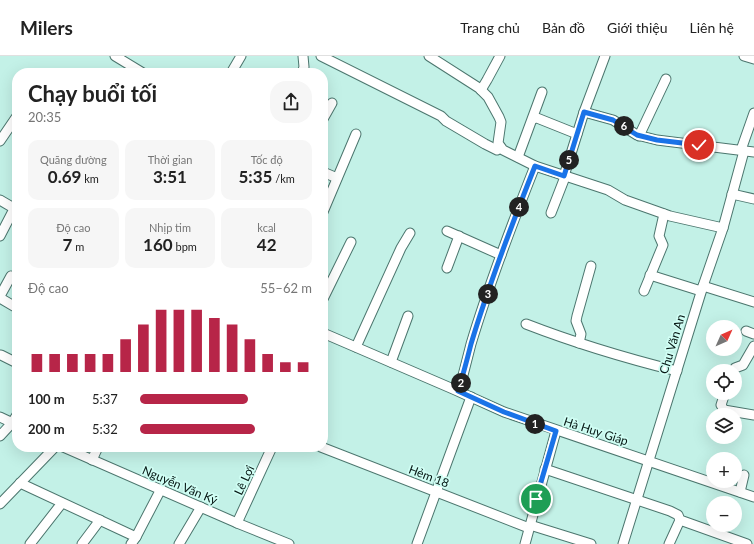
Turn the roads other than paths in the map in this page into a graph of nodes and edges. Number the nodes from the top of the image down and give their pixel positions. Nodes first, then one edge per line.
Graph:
1 (114, 56) edge
2 (241, 56) edge
3 (304, 56) edge
4 (321, 56) edge
5 (429, 56) edge
6 (500, 56) edge
7 (605, 56) edge
8 (744, 56) edge
9 (754, 59) edge
10 (134, 68) edge
11 (234, 68) edge
12 (304, 68) edge
13 (666, 79) dead end
14 (481, 90) junction
15 (542, 92) dead end
16 (332, 103) dead end
17 (328, 110) edge
18 (584, 112) junction
19 (754, 113) edge
20 (535, 118) junction
21 (12, 123) edge
22 (356, 134) dead end
23 (577, 134) junction
24 (639, 136) junction
25 (0, 141) edge
26 (501, 148) junction
27 (743, 151) junction
28 (754, 152) edge
29 (518, 157) junction
30 (535, 166) junction
31 (328, 174) edge
32 (565, 176) junction
33 (337, 178) junction
34 (732, 194) junction
35 (754, 199) edge
36 (0, 200) edge
37 (328, 200) edge
38 (12, 207) edge
39 (551, 213) dead end
40 (664, 214) junction
41 (12, 216) edge
42 (723, 228) junction
43 (447, 230) dead end
44 (410, 232) dead end
45 (0, 236) edge
46 (460, 236) junction
47 (351, 242) dead end
48 (501, 255) junction
49 (591, 266) dead end
50 (447, 268) dead end
51 (650, 275) junction
52 (12, 276) edge
53 (702, 288) junction
54 (328, 289) edge
55 (644, 291) dead end
56 (0, 297) edge
57 (754, 302) edge
58 (12, 305) edge
59 (408, 316) dead end
60 (526, 324) dead end
61 (328, 338) edge
62 (579, 343) junction
63 (754, 346) edge
64 (356, 348) junction
65 (1, 355) edge
66 (12, 360) edge
67 (391, 362) junction
68 (742, 365) edge
69 (677, 371) junction
70 (458, 391) junction
71 (471, 397) junction
72 (723, 400) edge
73 (754, 414) edge
74 (0, 417) edge
75 (12, 420) edge
76 (12, 424) edge
77 (556, 431) junction
78 (0, 436) edge
79 (328, 450) edge
80 (50, 452) edge
81 (75, 452) edge
82 (96, 452) edge
83 (270, 452) edge
84 (92, 460) junction
85 (649, 461) junction
86 (545, 469) junction
87 (744, 475) dead end
88 (20, 483) junction
89 (161, 489) junction
90 (437, 492) junction
91 (740, 492) junction
92 (754, 497) edge
93 (637, 500) junction
94 (62, 502) junction
95 (0, 504) edge
96 (201, 507) junction
97 (100, 520) junction
98 (680, 520) junction
99 (237, 523) junction
100 (529, 526) junction
101 (133, 540) edge
102 (576, 542) edge
103 (737, 542) edge
104 (32, 543) edge
105 (82, 544) edge
106 (179, 544) edge
107 (289, 544) edge
108 (417, 544) edge
109 (525, 544) edge
110 (591, 544) edge
111 (623, 544) edge
112 (669, 544) edge
113 (747, 544) edge

1 - 10 street
2 - 11 street
3 - 12 street
4 - 26 street
5 - 14 street
6 - 14 street
7 - 18 street
8 - 9 street
13 - 24 street
14 - 26 street
15 - 20 street
16 - 17 street
18 - 23 street
18 - 24 street
19 - 27 street, Chu Văn An
20 - 23 street
20 - 29 street
21 - 25 street
22 - 33 street
23 - 32 street
24 - 27 street
26 - 29 street
27 - 28 street
27 - 34 street, Chu Văn An
29 - 30 street
30 - 32 street
30 - 48 street
31 - 33 street
32 - 39 street
32 - 40 street
33 - 37 street
34 - 35 street
34 - 42 street, Chu Văn An
36 - 38 street
40 - 42 street
40 - 51 street
41 - 45 street
42 - 53 street, Chu Văn An
43 - 46 street
44 - 64 street
46 - 48 street
46 - 50 street
47 - 54 street
48 - 70 street
49 - 62 street
51 - 53 street
51 - 55 street
52 - 56 street
53 - 57 street
53 - 69 street, Chu Văn An
56 - 58 street
59 - 67 street
60 - 62 street
61 - 64 street, Hà Huy Giáp
62 - 69 street
63 - 68 street
64 - 67 street, Hà Huy Giáp
65 - 66 street
67 - 70 street, Hà Huy Giáp
69 - 85 street, Chu Văn An
70 - 71 street, Hà Huy Giáp
71 - 77 street, Hà Huy Giáp
71 - 90 street
72 - 73 street
74 - 75 street
76 - 78 street
77 - 85 street, Hà Huy Giáp
77 - 86 street
79 - 90 street, Hẻm 18
80 - 88 street
81 - 84 street, Nguyễn Văn Ký
82 - 84 street
83 - 99 street, Lê Lợi
84 - 89 street, Nguyễn Văn Ký
85 - 91 street, Hà Huy Giáp
85 - 93 street, Chu Văn An
86 - 93 street
86 - 100 street
87 - 91 street
88 - 94 street
88 - 95 street
89 - 96 street, Nguyễn Văn Ký
89 - 101 street
90 - 100 street, Hẻm 18
90 - 108 street
91 - 92 street, Hà Huy Giáp
93 - 98 street
93 - 111 street, Chu Văn An
94 - 97 street
94 - 104 street
96 - 99 street, Nguyễn Văn Ký
96 - 106 street
97 - 101 street
97 - 105 street
98 - 103 street
98 - 112 street
99 - 107 street, Nguyễn Văn Ký
100 - 102 street, Hẻm 18
100 - 109 street
102 - 110 street, Hẻm 18
103 - 113 street

